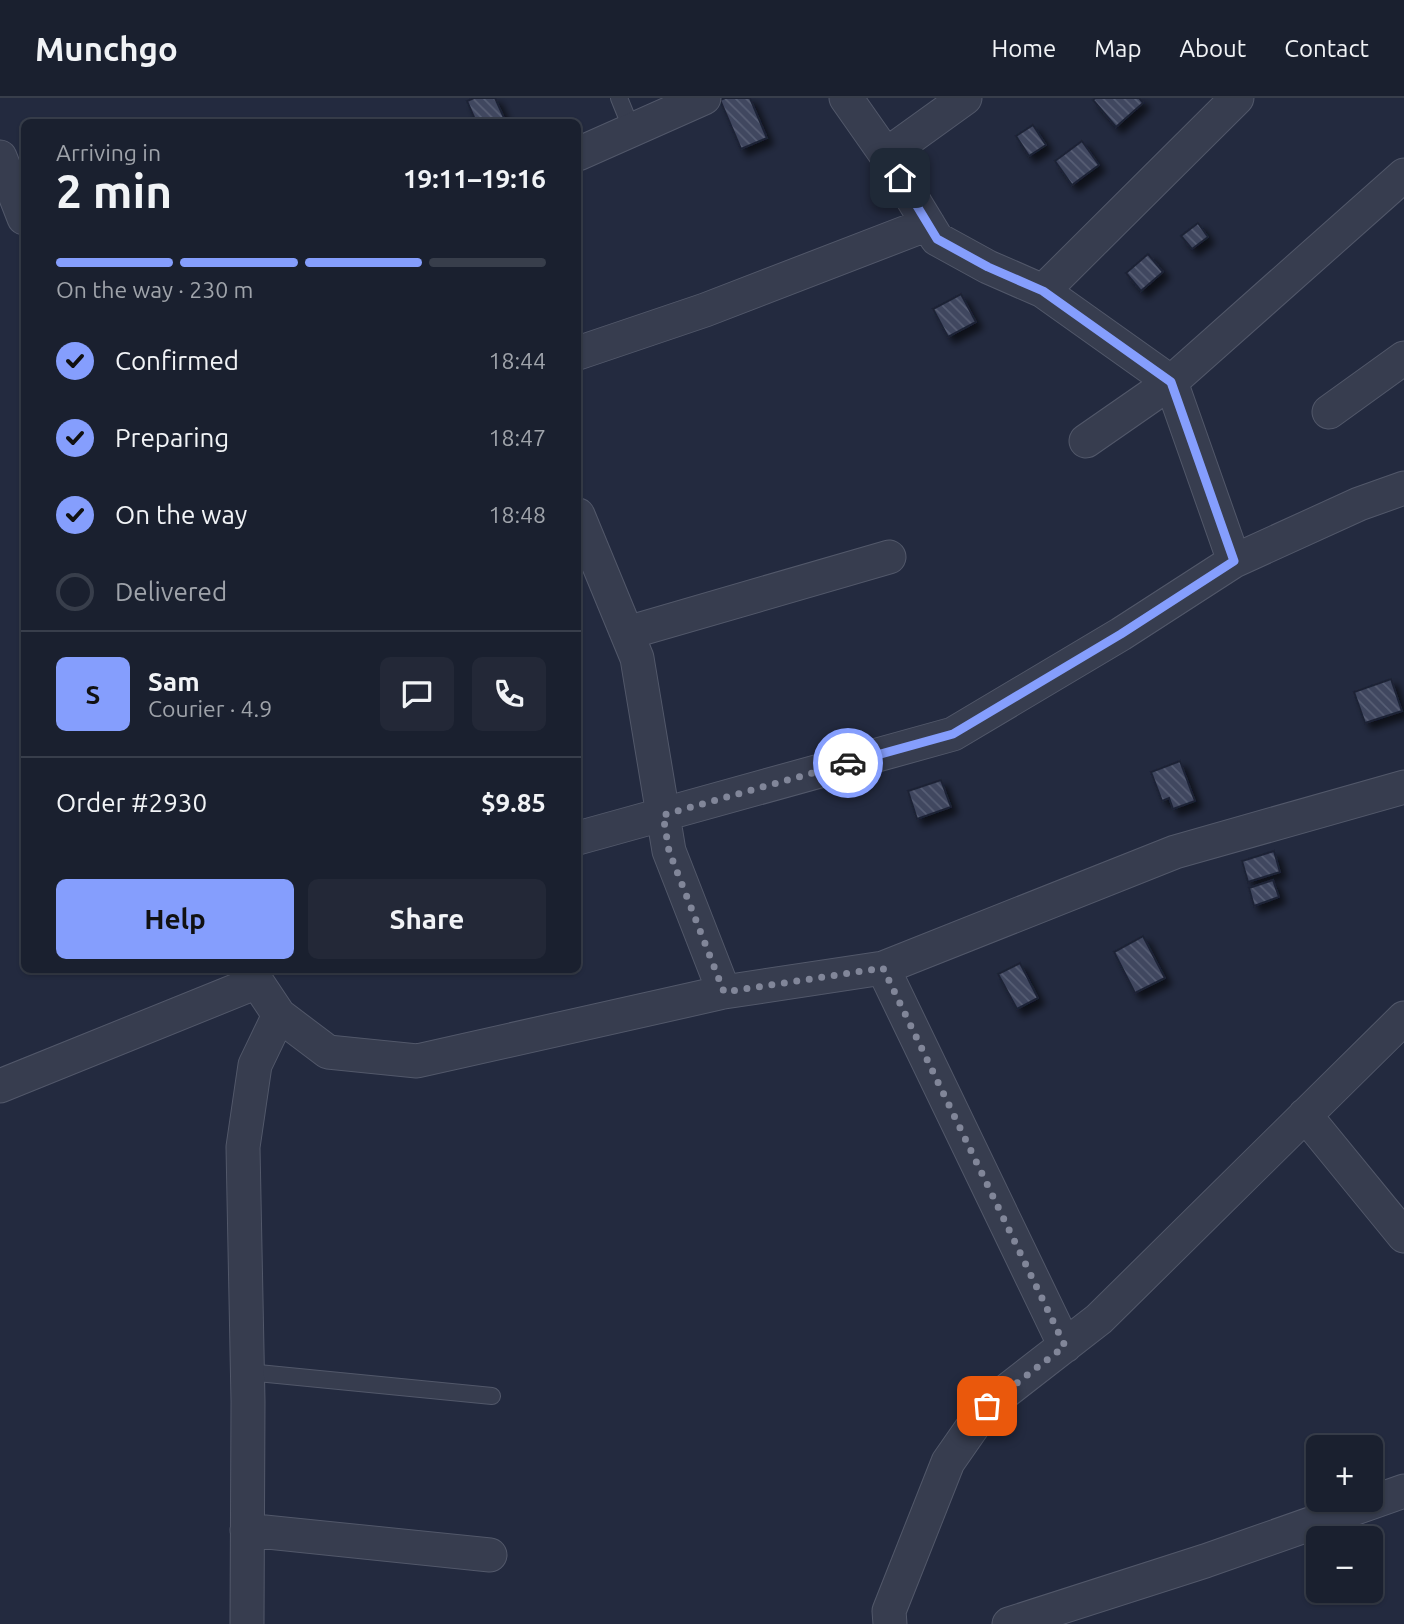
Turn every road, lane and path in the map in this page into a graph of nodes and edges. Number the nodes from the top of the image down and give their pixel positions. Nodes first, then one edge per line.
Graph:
1 (619, 98) edge
2 (704, 98) edge
3 (846, 98) edge
4 (965, 98) edge
5 (1237, 98) edge
6 (632, 130) junction
7 (581, 153) edge
8 (886, 155) junction
9 (0, 157) edge
10 (1404, 175) edge
11 (21, 210) edge
12 (928, 223) junction
13 (1043, 291) junction
14 (581, 352) edge
15 (1404, 358) edge
16 (1171, 382) junction
17 (1329, 412) dead end
18 (1086, 441) dead end
19 (1404, 488) edge
20 (581, 522) edge
21 (889, 557) dead end
22 (1234, 561) junction
23 (627, 633) junction
24 (1404, 787) edge
25 (663, 815) junction
26 (581, 837) edge
27 (883, 968) junction
28 (255, 976) edge
29 (724, 992) junction
30 (279, 1014) junction
31 (1404, 1018) edge
32 (0, 1086) edge
33 (1305, 1115) junction
34 (1404, 1236) edge
35 (1065, 1346) junction
36 (247, 1372) junction
37 (492, 1396) dead end
38 (1404, 1491) edge
39 (247, 1530) junction
40 (490, 1555) dead end
41 (247, 1624) edge
42 (890, 1624) edge
43 (1009, 1624) edge

1 - 6 lane
2 - 6 street
3 - 8 street
4 - 8 street
5 - 13 street
6 - 7 street
8 - 12 street
9 - 11 street
10 - 16 street
12 - 13 street
12 - 14 street
13 - 16 street
15 - 17 street
16 - 18 street
16 - 22 street
19 - 22 street
20 - 23 street
21 - 23 street
22 - 25 street
23 - 25 street
24 - 27 street
25 - 26 street
25 - 29 street
27 - 29 street
27 - 35 street
28 - 30 street
28 - 32 street
29 - 30 street
30 - 36 street
31 - 33 street
33 - 34 street
33 - 35 street
35 - 42 street
36 - 37 lane
36 - 39 street
38 - 43 street
39 - 40 street
39 - 41 street

